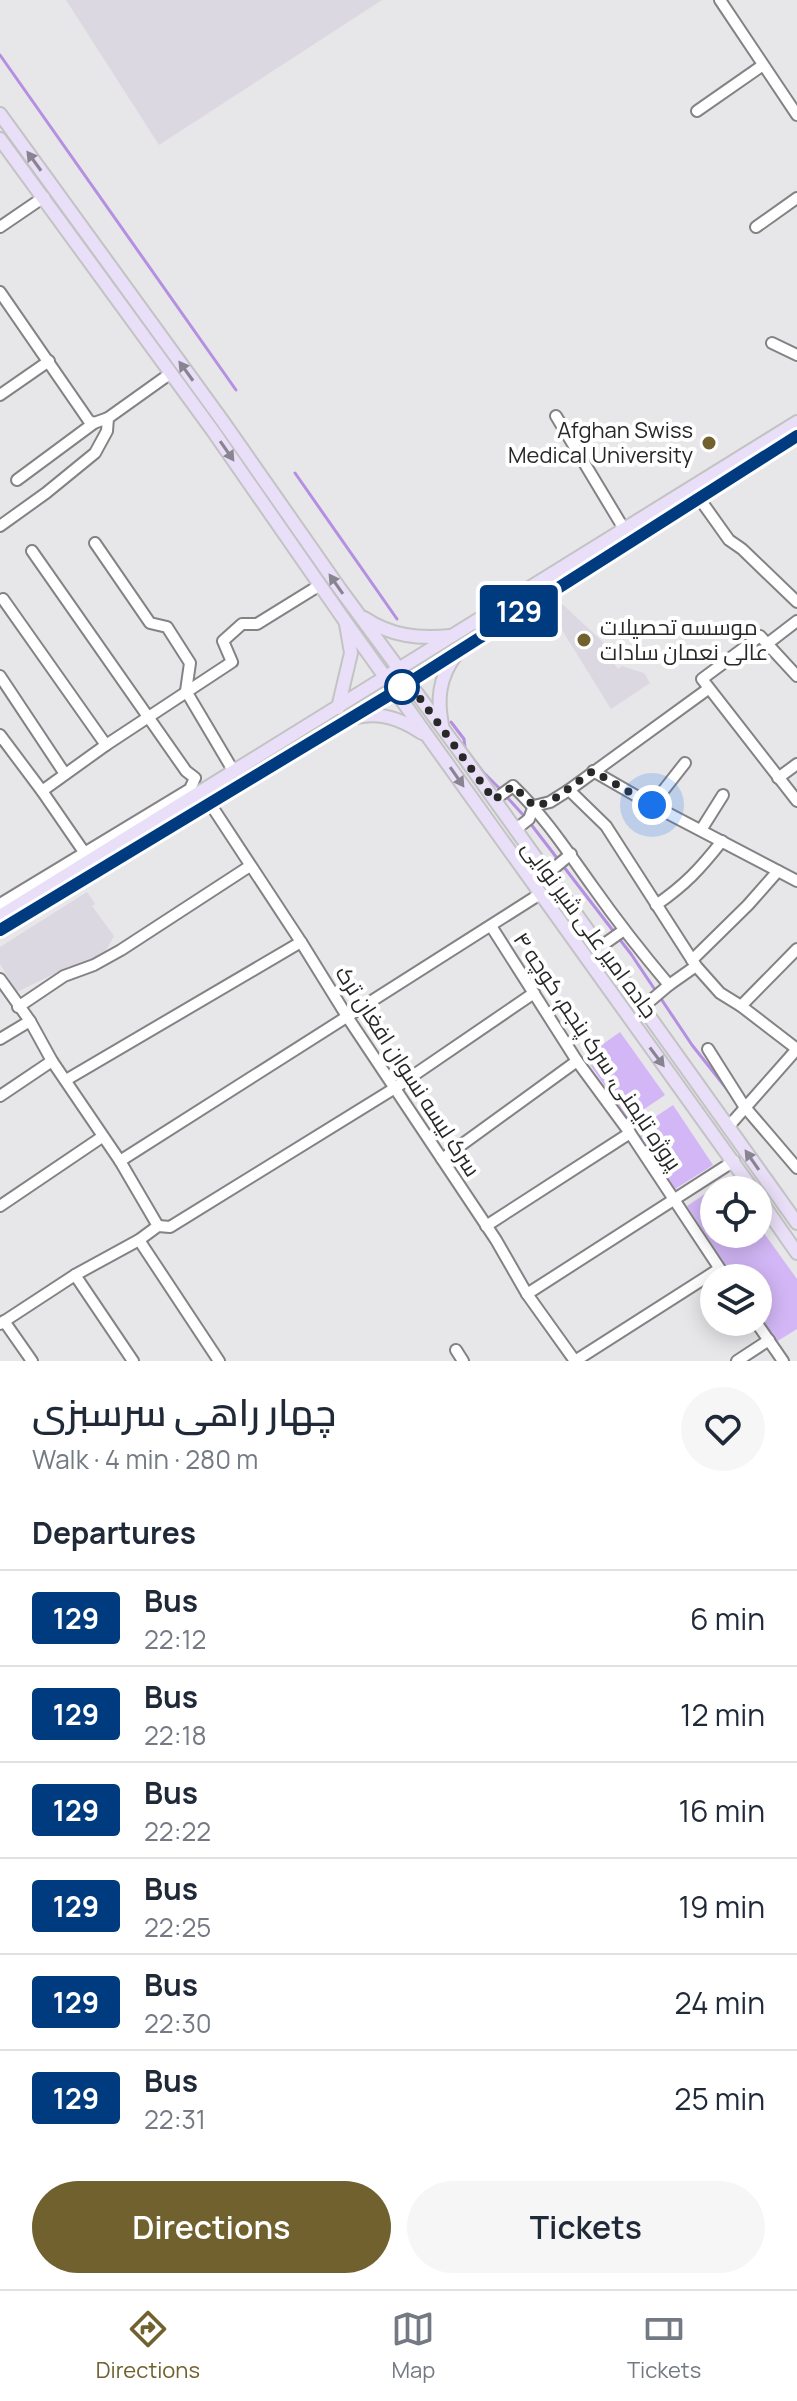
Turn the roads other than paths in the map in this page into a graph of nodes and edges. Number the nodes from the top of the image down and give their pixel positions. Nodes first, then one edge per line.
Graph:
1 (720, 0) edge
2 (763, 65) junction
3 (697, 111) dead end
4 (0, 114) edge
5 (797, 115) edge
6 (0, 139) edge
7 (44, 197) junction
8 (797, 198) edge
9 (0, 227) edge
10 (756, 227) dead end
11 (92, 253) junction
12 (118, 288) junction
13 (0, 292) edge
14 (772, 343) dead end
15 (797, 355) edge
16 (49, 361) junction
17 (171, 373) junction
18 (0, 395) edge
19 (556, 416) dead end
20 (108, 418) junction
21 (797, 422) edge
22 (94, 423) junction
23 (797, 436) edge
24 (17, 480) dead end
25 (699, 498) junction
26 (0, 526) edge
27 (624, 529) junction
28 (95, 543) dead end
29 (32, 551) dead end
30 (320, 585) junction
31 (3, 599) dead end
32 (797, 602) edge
33 (357, 613) junction
34 (345, 621) junction
35 (797, 621) edge
36 (453, 635) junction
37 (767, 644) junction
38 (460, 649) junction
39 (399, 669) junction
40 (0, 676) edge
41 (797, 676) edge
42 (386, 677) junction
43 (408, 682) junction
44 (708, 689) junction
45 (186, 691) junction
46 (396, 691) junction
47 (338, 708) junction
48 (149, 718) junction
49 (347, 720) junction
50 (443, 729) junction
51 (0, 735) edge
52 (430, 739) junction
53 (106, 745) junction
54 (685, 763) dead end
55 (797, 764) edge
56 (593, 771) junction
57 (234, 772) junction
58 (65, 774) junction
59 (778, 778) junction
60 (569, 790) junction
61 (42, 791) junction
62 (723, 795) dead end
63 (494, 800) junction
64 (797, 801) edge
65 (209, 802) junction
66 (652, 805) junction
67 (534, 806) junction
68 (515, 830) junction
69 (701, 830) junction
70 (722, 841) junction
71 (84, 852) junction
72 (567, 857) junction
73 (250, 866) junction
74 (778, 871) junction
75 (547, 874) junction
76 (797, 881) edge
77 (540, 894) junction
78 (0, 904) edge
79 (656, 905) junction
80 (0, 916) edge
81 (491, 926) junction
82 (0, 930) edge
83 (619, 933) junction
84 (301, 942) junction
85 (600, 947) junction
86 (797, 949) edge
87 (694, 963) junction
88 (0, 979) edge
89 (669, 985) junction
90 (534, 993) junction
91 (741, 1006) junction
92 (18, 1007) junction
93 (643, 1007) junction
94 (348, 1018) junction
95 (30, 1021) junction
96 (0, 1039) edge
97 (708, 1049) dead end
98 (797, 1049) edge
99 (52, 1061) junction
100 (577, 1061) junction
101 (66, 1080) junction
102 (395, 1088) junction
103 (0, 1096) edge
104 (743, 1108) junction
105 (729, 1126) junction
106 (630, 1133) junction
107 (102, 1137) junction
108 (442, 1159) junction
109 (120, 1161) junction
110 (734, 1161) junction
111 (796, 1166) edge
112 (744, 1176) edge
113 (674, 1201) junction
114 (0, 1206) edge
115 (772, 1217) edge
116 (797, 1223) edge
117 (158, 1226) junction
118 (486, 1226) junction
119 (139, 1240) junction
120 (797, 1253) edge
121 (716, 1264) edge
122 (75, 1275) junction
123 (700, 1286) edge
124 (527, 1294) junction
125 (2, 1323) edge
126 (766, 1336) edge
127 (769, 1340) junction
128 (456, 1350) dead end
129 (32, 1361) edge
130 (133, 1361) edge
131 (219, 1361) edge
132 (463, 1361) edge
133 (575, 1361) edge
134 (737, 1361) edge
135 (783, 1361) edge

1 - 2 street
2 - 3 street
2 - 5 street
11 -> 4 main road
6 - 7 main road
7 - 9 street
7 - 11 main road
8 - 10 street
11 - 12 main road
12 - 17 main road, جاده امیر علی شیر نوایی
33 -> 12 main road
13 - 16 street
14 - 15 street
16 - 18 street
16 - 22 street
17 - 20 street
17 -> 30 main road, جاده امیر علی شیر نوایی
19 - 27 street
20 - 22 street
20 - 26 street
21 - 27 main road
22 - 24 street
23 - 25 main road
25 - 32 street
25 - 38 main road
27 - 36 main road
28 - 45 street
29 - 48 street
30 - 34 main road, جاده امیر علی شیر نوایی
30 - 45 street
31 - 53 street
33 - 36 main road
33 - 39 main road
34 - 42 main road, جاده امیر علی شیر نوایی
34 - 47 main road
35 - 37 street
36 - 39 main road
37 - 41 street
37 - 44 street
38 - 43 main road
38 - 50 main road
39 - 42 main road
39 - 43 main road
40 - 58 street
42 - 46 main road, جاده امیر علی شیر نوایی
42 - 47 main road
43 - 46 main road
43 - 50 main road
44 - 56 street
44 - 59 street
45 - 48 street
45 - 57 street
46 - 49 main road
46 - 52 main road, جاده امیر علی شیر نوایی
47 - 57 main road
48 - 53 street
48 - 71 street
49 - 52 main road
49 - 65 main road
50 - 63 main road
51 - 61 street
52 -> 77 main road, جاده امیر علی شیر نوایی
53 - 58 street
54 - 66 street
55 - 59 street
56 - 60 street
56 - 66 street
57 - 80 main road
58 - 61 street
59 - 64 street
60 - 67 street
60 - 79 street
61 - 71 street
62 - 69 street
63 - 67 street
63 - 68 main road
65 - 73 street, سرک لیسه نسوان افغان‌ ترک
65 - 82 main road
66 - 69 street
67 - 68 street
67 - 72 street
68 - 75 main road
69 - 70 street
70 - 74 street
70 - 79 street
71 - 78 street
72 - 75 street
72 - 83 street
73 - 84 street, سرک لیسه نسوان افغان‌ ترک
73 - 92 street
74 - 76 street
74 - 87 street
75 - 85 main road
77 - 81 street
77 -> 110 main road, جاده امیر علی شیر نوایی
79 - 87 street
81 - 90 street, پروژه تایمنی، سرک پنجم، کوچه ۴
81 - 94 street
83 - 85 street
83 - 89 street
84 - 94 street, سرک لیسه نسوان افغان‌ ترک
84 - 101 street
85 - 93 main road
86 - 91 street
87 - 89 street
87 - 91 street
88 - 92 street
89 - 93 street
90 - 100 street, پروژه تایمنی، سرک پنجم، کوچه ۴
90 - 102 street
91 - 98 street
92 - 95 street
93 - 105 main road
94 - 102 street, سرک لیسه نسوان افغان‌ ترک
94 - 109 street
95 - 96 street
95 - 99 street
97 - 104 street
98 - 104 street
99 - 101 street
99 - 103 street
100 - 106 street, پروژه تایمنی، سرک پنجم، کوچه ۴
100 - 108 street
101 - 107 street
102 - 108 street, سرک لیسه نسوان افغان‌ ترک
102 - 117 street
104 - 105 street
104 - 111 street
116 -> 105 main road
106 - 113 street, پروژه تایمنی، سرک پنجم، کوچه ۴
106 - 118 street
107 - 109 street
107 - 114 street
108 - 118 street, سرک لیسه نسوان افغان‌ ترک
109 - 117 street
110 - 112 main road, جاده امیر علی شیر نوایی
110 - 113 street
113 - 121 street, پروژه تایمنی، سرک پنجم، کوچه ۴
113 - 124 street
115 - 120 main road
117 - 119 street
118 - 124 street, سرک لیسه نسوان افغان‌ ترک
119 - 122 street
119 - 131 street
122 - 125 street
122 - 130 street
123 - 133 street
124 - 133 street, سرک لیسه نسوان افغان‌ ترک
125 - 129 street
126 - 127 street
127 - 134 street
127 - 135 street
128 - 132 street

